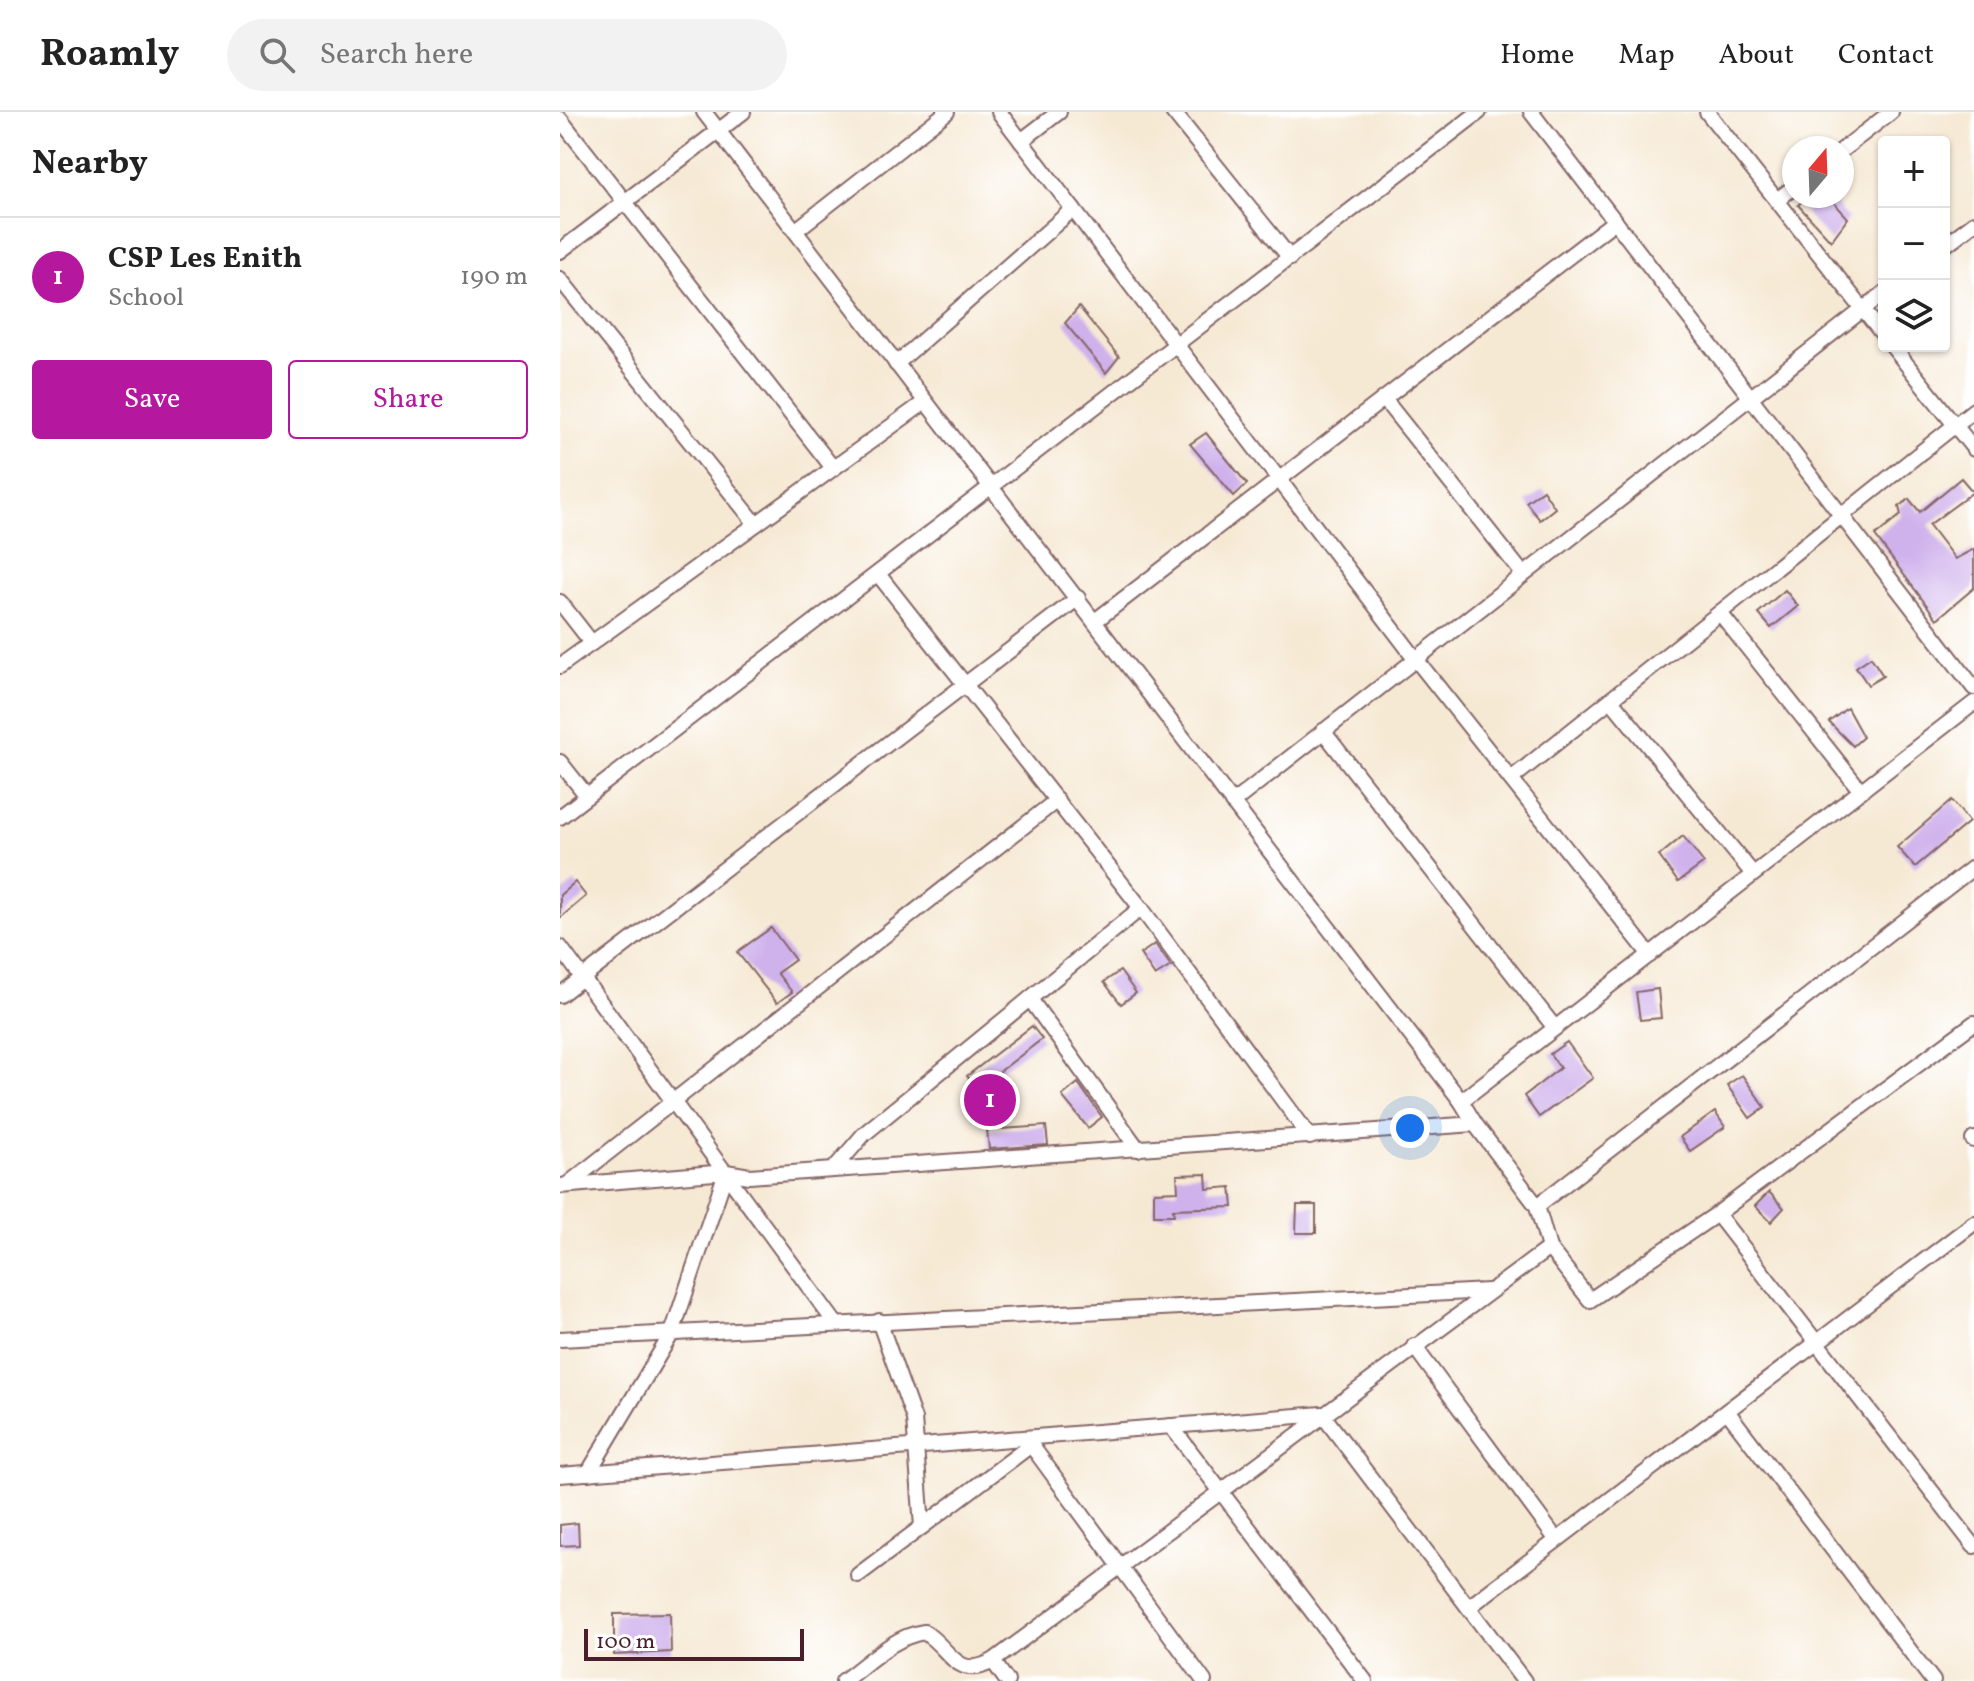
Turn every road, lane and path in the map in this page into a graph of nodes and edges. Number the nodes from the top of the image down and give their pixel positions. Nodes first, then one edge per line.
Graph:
1 (704, 112) edge
2 (743, 112) edge
3 (947, 112) edge
4 (999, 112) edge
5 (1059, 112) edge
6 (1173, 112) edge
7 (1479, 112) edge
8 (1531, 112) edge
9 (1707, 112) edge
10 (1891, 112) edge
11 (560, 119) edge
12 (719, 131) junction
13 (1021, 141) junction
14 (1854, 141) edge
15 (1782, 196) edge
16 (1777, 200) junction
17 (625, 202) junction
18 (1073, 209) junction
19 (1615, 221) junction
20 (1974, 223) edge
21 (795, 231) junction
22 (1950, 241) edge
23 (560, 251) edge
24 (1290, 258) junction
25 (560, 279) edge
26 (1878, 298) edge
27 (1863, 309) junction
28 (1878, 328) edge
29 (1177, 345) junction
30 (1897, 352) edge
31 (896, 364) junction
32 (1751, 396) junction
33 (1384, 399) junction
34 (925, 402) junction
35 (1974, 410) edge
36 (1955, 425) junction
37 (1974, 449) edge
38 (833, 468) junction
39 (1279, 479) junction
40 (993, 486) junction
41 (1842, 516) junction
42 (756, 524) junction
43 (878, 574) junction
44 (1523, 574) junction
45 (1078, 598) junction
46 (560, 602) edge
47 (1720, 613) junction
48 (1095, 621) junction
49 (592, 643) junction
50 (1415, 658) junction
51 (560, 666) edge
52 (966, 684) junction
53 (1974, 688) edge
54 (1611, 700) junction
55 (1974, 703) edge
56 (1323, 731) junction
57 (560, 762) edge
58 (1511, 779) junction
59 (1861, 791) junction
60 (587, 796) junction
61 (1057, 800) junction
62 (1232, 803) junction
63 (560, 817) edge
64 (1974, 867) edge
65 (1753, 874) junction
66 (1141, 908) junction
67 (560, 947) edge
68 (1650, 955) junction
69 (583, 978) junction
70 (560, 995) edge
71 (1030, 999) junction
72 (1974, 1023) edge
73 (1555, 1028) junction
74 (674, 1101) junction
75 (1461, 1101) junction
76 (1475, 1124) junction
77 (1310, 1137) junction
78 (1138, 1149) junction
79 (833, 1170) junction
80 (726, 1172) junction
81 (564, 1185) edge
82 (1537, 1206) junction
83 (1717, 1214) junction
84 (1974, 1223) edge
85 (1549, 1248) junction
86 (1488, 1291) junction
87 (879, 1321) junction
88 (836, 1324) junction
89 (672, 1333) junction
90 (560, 1339) edge
91 (1817, 1343) junction
92 (1414, 1346) junction
93 (1727, 1411) junction
94 (1322, 1414) junction
95 (1171, 1426) junction
96 (1029, 1441) junction
97 (917, 1448) junction
98 (588, 1473) junction
99 (560, 1475) edge
100 (1220, 1490) junction
101 (922, 1527) junction
102 (1556, 1539) junction
103 (1974, 1546) edge
104 (1119, 1565) junction
105 (858, 1575) dead end
106 (1469, 1607) junction
107 (993, 1661) junction
108 (1001, 1679) edge
109 (843, 1681) edge
110 (1204, 1681) edge
111 (1365, 1681) edge
112 (1524, 1681) edge
113 (1933, 1681) edge

1 - 12 street
2 - 12 street
3 - 21 street
4 - 13 street
5 - 13 street
6 - 24 street
7 - 24 street
8 - 19 street
9 - 16 street
10 - 14 street
11 - 17 street
12 - 17 street
12 - 21 street
13 - 18 street
15 - 16 street
16 - 27 street
17 - 23 street
17 - 38 street
18 - 29 street
18 - 31 street
19 - 32 street
19 - 33 street
20 - 22 street
21 - 31 street
24 - 29 street
25 - 42 street
26 - 27 street
27 - 28 street
27 - 32 street
29 - 39 street
29 - 40 street
30 - 36 street
31 - 34 street
32 - 41 street
32 - 44 street
33 - 39 street
33 - 44 street
34 - 38 street
34 - 40 street
35 - 36 street
36 - 37 street
36 - 41 street
38 - 42 street
39 - 48 street
39 - 50 street
40 - 43 street
40 - 45 street
41 - 47 street
41 - 53 street
42 - 49 street
43 - 52 street
43 - 60 street
44 - 50 street
45 - 48 street
45 - 52 street
46 - 49 street
47 - 54 street
47 - 59 street
48 - 62 street
49 - 51 street
50 - 56 street
50 - 58 street
52 - 61 street
52 - 69 street
54 - 58 street
54 - 65 street
55 - 59 street
56 - 62 street
56 - 73 street
57 - 60 street
58 - 68 street
59 - 65 street
60 - 63 street
61 - 66 street
61 - 74 street
62 - 75 street
64 - 82 street
65 - 68 street
66 - 71 street
66 - 77 street
67 - 69 street
68 - 73 street
69 - 70 street
69 - 74 street
71 - 78 street
71 - 79 street
72 - 83 street
73 - 75 street
74 - 80 street
74 - 81 street
75 - 76 street
76 - 77 street
76 - 82 street
77 - 78 street
78 - 79 street
79 - 80 street
80 - 81 street
80 - 88 street
80 - 89 street
82 - 85 street
83 - 85 street
83 - 91 street
84 - 91 street
85 - 86 street
86 - 87 street
86 - 92 street
87 - 88 street
87 - 97 street
88 - 89 street
89 - 90 street
89 - 98 street
91 - 93 street
91 - 103 street
92 - 94 street
92 - 102 street
93 - 102 street
93 - 113 street
94 - 95 street
94 - 100 street
94 - 106 street
95 - 96 street
95 - 100 street
96 - 97 street
96 - 101 street
96 - 104 street
97 - 98 street
97 - 101 street
98 - 99 street
100 - 104 street
100 - 111 street
101 - 105 street
102 - 106 street
104 - 107 street
104 - 110 street
106 - 112 street
107 - 108 street
107 - 109 street

